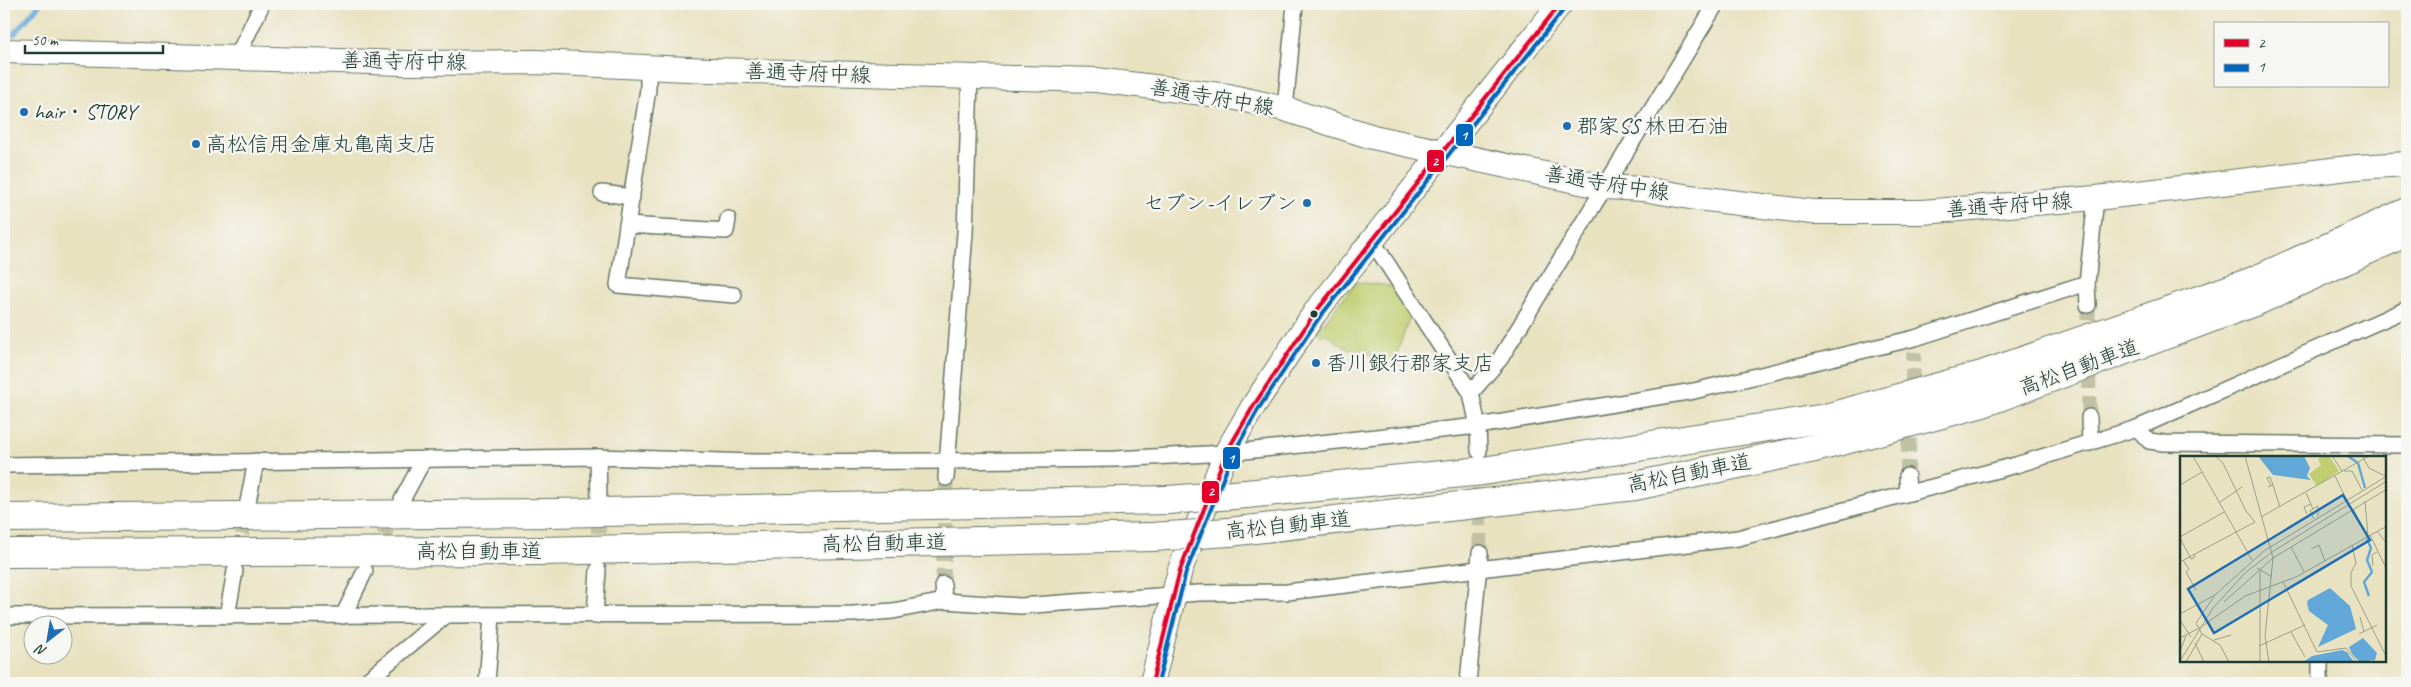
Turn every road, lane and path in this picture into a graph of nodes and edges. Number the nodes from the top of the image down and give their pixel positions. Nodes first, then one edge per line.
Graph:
1 (262, 4) edge
2 (1295, 4) edge
3 (1560, 4) edge
4 (1716, 4) edge
5 (4, 51) edge
6 (237, 57) junction
7 (648, 66) junction
8 (970, 78) junction
9 (1285, 109) junction
10 (1443, 153) junction
11 (2407, 164) edge
12 (1604, 187) junction
13 (602, 193) dead end
14 (632, 197) junction
15 (2096, 198) junction
16 (2407, 212) edge
17 (728, 219) dead end
18 (627, 225) junction
19 (2407, 232) edge
20 (1373, 242) junction
21 (2087, 283) junction
22 (734, 295) dead end
23 (2088, 305) tunnel mouth
24 (2407, 309) edge
25 (1471, 393) junction
26 (2089, 417) tunnel mouth
27 (1478, 426) junction
28 (2137, 428) junction
29 (2090, 443) junction
30 (2407, 445) edge
31 (1479, 451) tunnel mouth
32 (1226, 453) junction
33 (598, 457) junction
34 (424, 459) junction
35 (256, 461) junction
36 (946, 461) junction
37 (4, 465) edge
38 (1907, 476) tunnel mouth
39 (946, 478) tunnel mouth
40 (1908, 493) junction
41 (599, 499) tunnel mouth
42 (402, 500) tunnel mouth
43 (248, 502) tunnel mouth
44 (4, 518) edge
45 (4, 553) edge
46 (1480, 553) tunnel mouth
47 (598, 570) tunnel mouth
48 (235, 571) tunnel mouth
49 (365, 571) tunnel mouth
50 (1478, 571) junction
51 (944, 584) tunnel mouth
52 (1172, 595) junction
53 (944, 601) junction
54 (4, 616) edge
55 (226, 616) junction
56 (343, 616) junction
57 (445, 616) junction
58 (492, 616) junction
59 (595, 616) junction
60 (2320, 662) edge
61 (364, 683) edge
62 (487, 683) edge
63 (1152, 683) edge
64 (1468, 683) edge
65 (2320, 683) edge

1 - 6 street
2 - 9 street
3 - 10 main road
4 - 12 street
5 - 6 main road, 善通寺府中線
6 - 7 main road, 善通寺府中線
7 - 8 main road, 善通寺府中線
7 - 14 street
8 - 9 main road, 善通寺府中線
8 - 36 street
9 - 10 main road, 善通寺府中線
10 - 12 main road, 善通寺府中線
10 - 20 main road
11 - 15 main road, 善通寺府中線
12 - 15 main road, 善通寺府中線
12 - 25 street
13 - 14 street
14 - 18 street
15 - 21 street
16 - 44 highway, 高松自動車道, bridge
17 - 18 street
18 - 22 street
19 - 45 highway, 高松自動車道, bridge
20 - 25 street
20 - 32 main road
21 - 23 street
21 - 27 street
24 - 28 street
25 - 27 street
26 - 29 street
27 - 31 street
27 - 32 street
28 - 29 street
28 - 30 street
29 - 40 street
32 - 36 street
32 - 52 main road
33 - 34 street
33 - 36 street
33 - 41 street
34 - 35 street
34 - 42 street
35 - 37 street
35 - 43 street
36 - 39 street
38 - 40 street
40 - 50 street
46 - 50 street
47 - 59 street
48 - 55 street
49 - 56 street
50 - 52 street
50 - 64 street
51 - 53 street
52 - 53 street
52 - 63 main road
53 - 59 street
54 - 55 street
55 - 56 street
56 - 57 street
57 - 58 street
57 - 61 street
58 - 59 street
58 - 62 street
60 - 65 street

